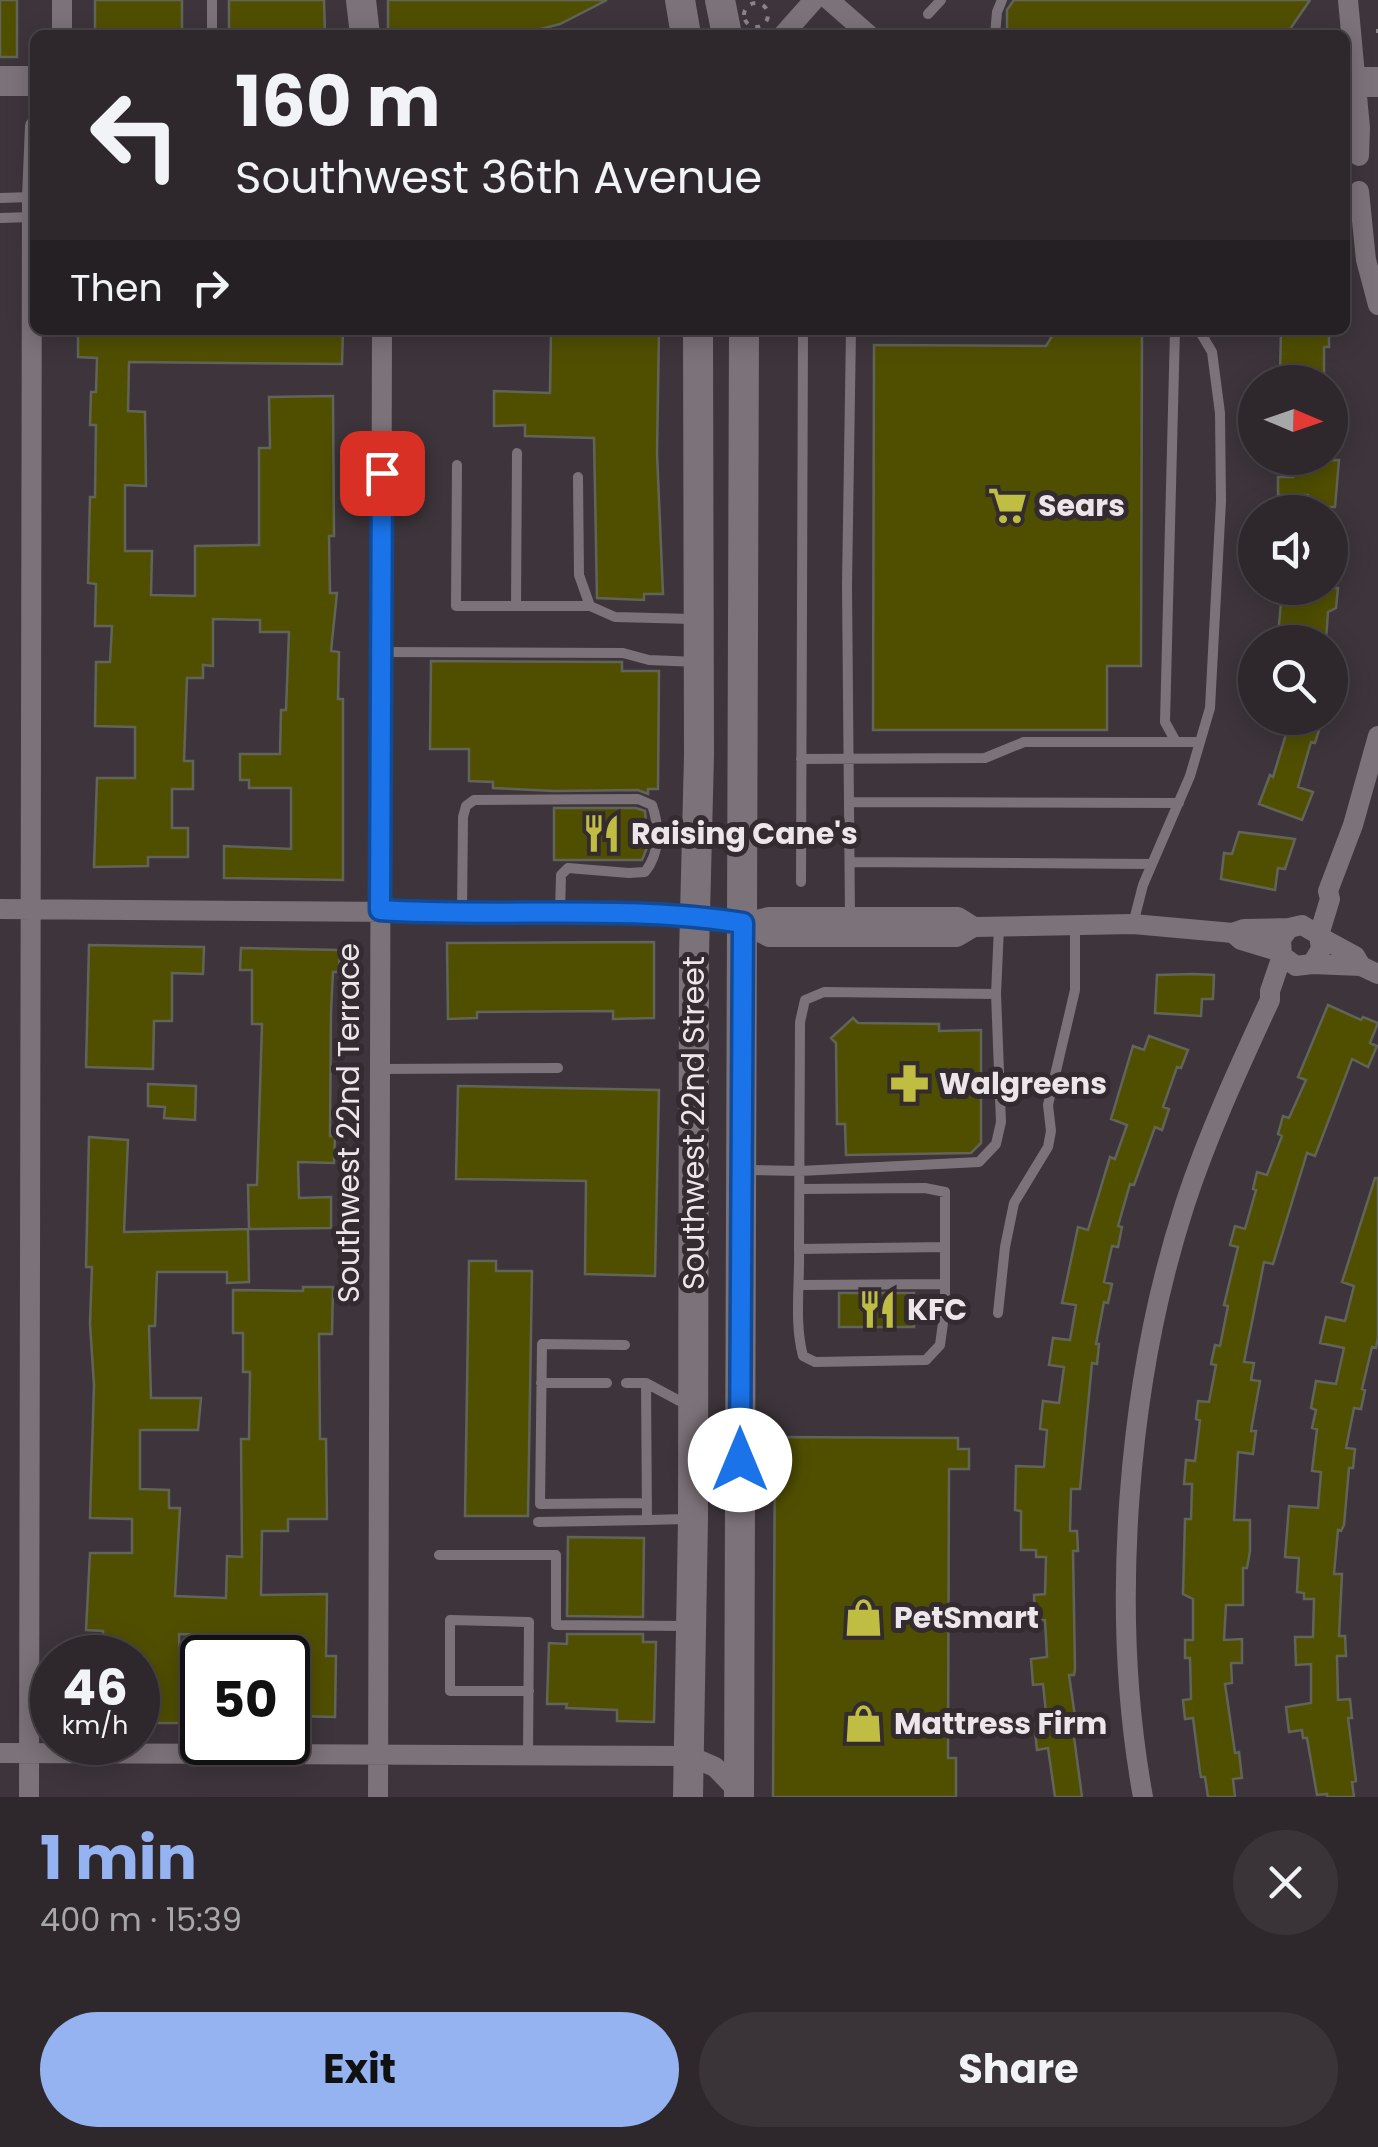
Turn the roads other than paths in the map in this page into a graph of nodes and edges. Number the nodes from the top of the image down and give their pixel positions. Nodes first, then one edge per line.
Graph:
1 (62, 0) edge
2 (212, 0) edge
3 (361, 0) edge
4 (680, 0) edge
5 (720, 0) edge
6 (814, 0) edge
7 (829, 0) edge
8 (941, 0) edge
9 (1002, 0) edge
10 (1348, 0) edge
11 (928, 14) dead end
12 (62, 30) edge
13 (212, 30) edge
14 (364, 30) edge
15 (685, 30) edge
16 (726, 30) edge
17 (787, 30) edge
18 (863, 30) edge
19 (995, 30) edge
20 (0, 81) edge
21 (30, 82) edge
22 (1359, 82) edge
23 (1360, 156) dead end
24 (1359, 191) dead end
25 (0, 198) edge
26 (30, 206) edge
27 (30, 208) edge
28 (0, 218) edge
29 (1378, 305) edge
30 (32, 335) edge
31 (382, 335) edge
32 (698, 335) edge
33 (744, 335) edge
34 (803, 335) edge
35 (851, 335) edge
36 (1175, 335) edge
37 (1202, 335) edge
38 (518, 453) dead end
39 (457, 465) dead end
40 (578, 477) dead end
41 (516, 606) junction
42 (590, 606) junction
43 (699, 619) junction
44 (381, 652) junction
45 (698, 662) junction
46 (1378, 736) edge
47 (1176, 742) junction
48 (1200, 742) junction
49 (849, 758) junction
50 (801, 759) junction
51 (850, 802) junction
52 (1178, 803) junction
53 (850, 862) junction
54 (1152, 864) junction
55 (801, 882) dead end
56 (1328, 891) junction
57 (0, 909) edge
58 (30, 909) junction
59 (380, 910) junction
60 (462, 914) junction
61 (560, 914) junction
62 (695, 915) junction
63 (850, 917) junction
64 (743, 923) junction
65 (1133, 924) junction
66 (1075, 925) junction
67 (974, 926) junction
68 (999, 926) junction
69 (1292, 927) junction
70 (1233, 933) junction
71 (1319, 936) junction
72 (1281, 954) junction
73 (1307, 965) junction
74 (1370, 970) edge
75 (996, 994) junction
76 (1270, 1000) junction
77 (558, 1068) dead end
78 (380, 1069) junction
79 (742, 1170) junction
80 (800, 1171) junction
81 (800, 1189) junction
82 (945, 1246) junction
83 (799, 1249) junction
84 (945, 1284) junction
85 (800, 1285) junction
86 (998, 1313) dead end
87 (626, 1345) dead end
88 (541, 1382) junction
89 (608, 1383) dead end
90 (626, 1383) dead end
91 (646, 1383) junction
92 (694, 1408) junction
93 (646, 1504) junction
94 (693, 1519) junction
95 (647, 1520) junction
96 (538, 1522) dead end
97 (440, 1555) dead end
98 (692, 1626) junction
99 (528, 1691) junction
100 (0, 1753) edge
101 (29, 1754) junction
102 (528, 1754) junction
103 (378, 1755) junction
104 (690, 1756) junction
105 (739, 1794) edge
106 (30, 1797) edge
107 (378, 1797) edge
108 (688, 1797) edge
109 (1142, 1797) edge

1 - 12 street
2 - 13 lane
3 - 14 main road
4 - 15 main road
5 - 16 main road
6 - 17 street
7 - 18 street
8 - 11 lane
9 - 19 lane
10 - 22 street
20 - 21 main road
22 - 23 street
24 - 29 street
25 - 26 lane
27 - 28 lane
30 - 58 street
31 - 44 street, Southwest 22nd Terrace
32 - 43 main road, Southwest 22nd Street
33 - 64 main road, Southwest 22nd Street
34 - 50 lane
35 - 49 lane
36 - 47 lane
37 - 48 lane
38 - 41 lane
39 - 41 lane
40 - 42 lane
41 - 42 lane
42 - 43 lane
43 - 45 main road, Southwest 22nd Street
44 - 45 lane
44 - 59 street, Southwest 22nd Terrace
45 - 62 main road, Southwest 22nd Street
46 - 56 street
47 - 48 lane
47 - 49 lane
48 - 52 lane
49 - 50 lane
49 - 51 lane
50 - 55 lane
51 - 52 lane
51 - 53 lane
52 - 54 lane
53 - 54 lane
53 - 63 lane
54 - 65 lane
56 - 69 street
56 - 71 street
57 - 58 street
58 - 59 street
58 - 101 street
59 - 60 street
59 - 78 street, Southwest 22nd Terrace
60 - 61 street
60 - 61 lane
61 - 62 street
62 - 64 street
62 - 92 main road, Southwest 22nd Street
63 - 64 street
63 - 67 street
64 - 67 street
64 - 79 main road, Southwest 22nd Street
65 - 66 street
65 - 70 street
66 - 68 street
66 - 86 lane
67 - 68 street
68 - 75 lane
69 - 70 street
69 - 71 street
69 - 72 street
70 - 72 street
71 - 73 street
71 - 74 street
72 - 73 street
72 - 76 street
73 - 74 street
73 - 76 street
75 - 80 lane
75 - 80 lane
76 - 109 street
77 - 78 lane
78 - 103 street, Southwest 22nd Terrace
79 - 80 lane
79 - 105 main road, Southwest 22nd Street
80 - 81 lane
81 - 82 lane
81 - 83 lane
82 - 83 lane
82 - 84 lane
83 - 85 lane
84 - 85 lane
84 - 85 lane
87 - 88 lane
88 - 89 lane
88 - 93 lane
90 - 91 lane
91 - 92 lane
91 - 93 lane
92 - 94 main road, Southwest 22nd Street
93 - 95 lane
94 - 95 lane
94 - 98 main road, Southwest 22nd Street
95 - 96 lane
97 - 98 lane
98 - 104 main road, Southwest 22nd Street
99 - 99 lane
99 - 102 lane
100 - 101 street
101 - 103 street
101 - 106 street
102 - 103 street
102 - 104 street
103 - 107 street, Southwest 22nd Terrace
104 - 105 street
104 - 108 main road, Southwest 22nd Street

